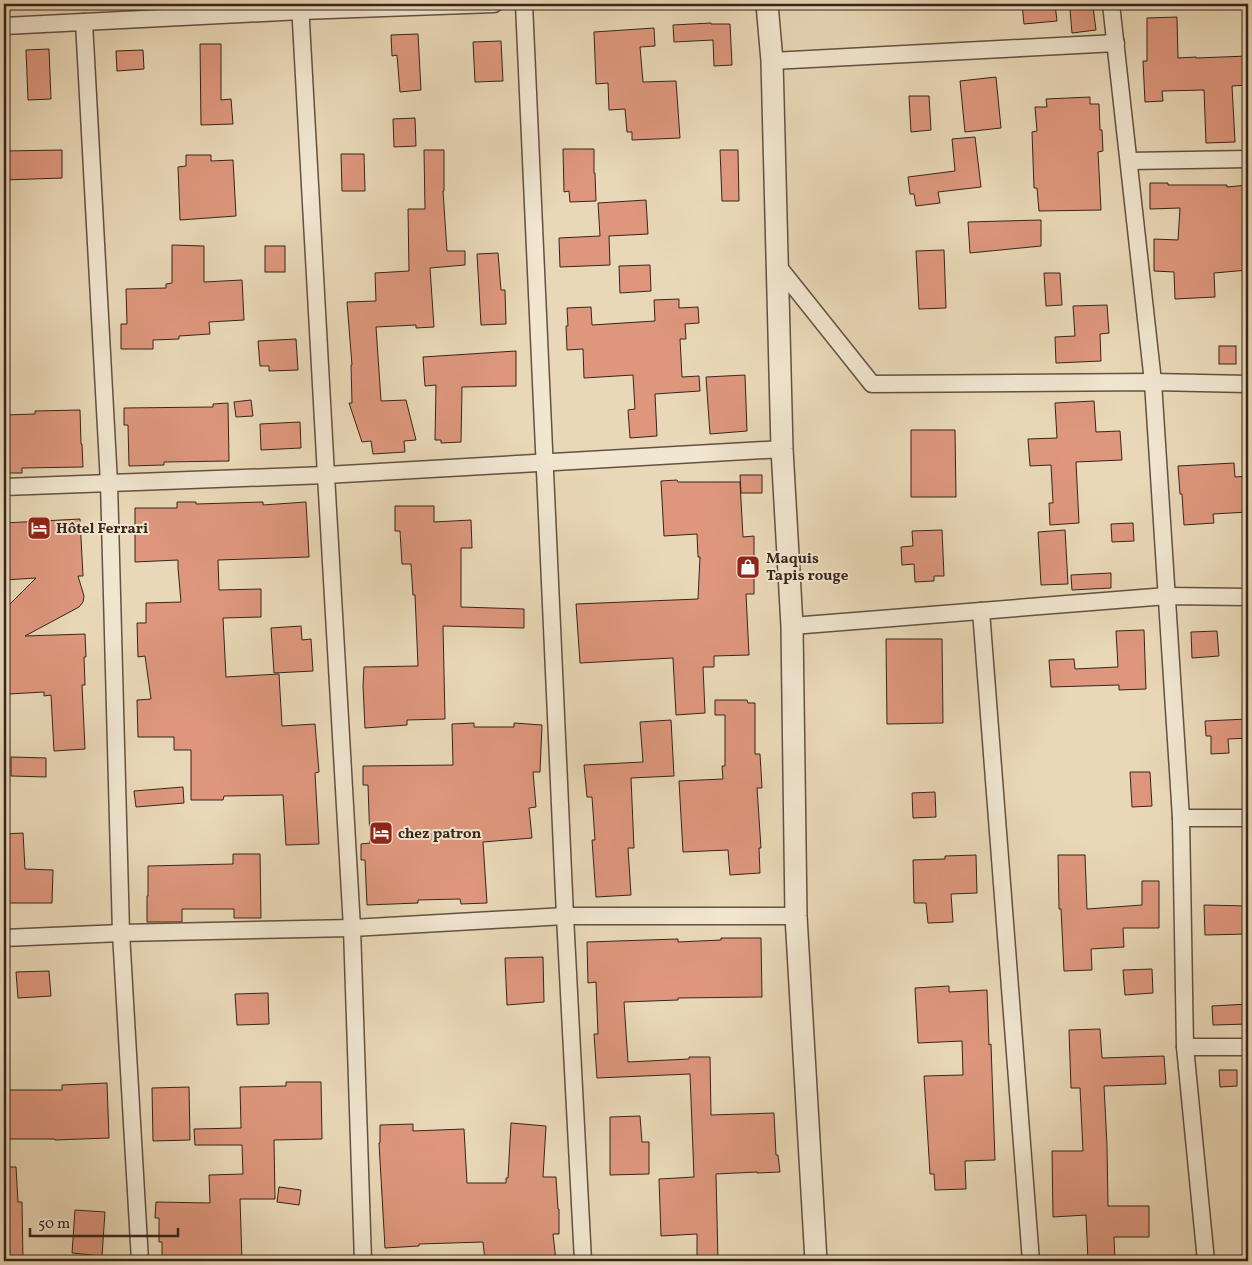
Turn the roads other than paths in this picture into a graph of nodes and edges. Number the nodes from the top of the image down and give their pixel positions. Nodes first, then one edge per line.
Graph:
1 (494, 4) edge
2 (524, 4) edge
3 (767, 4) edge
4 (1111, 4) edge
5 (300, 7) edge
6 (84, 22) junction
7 (4, 26) edge
8 (1116, 43) junction
9 (772, 61) junction
10 (1248, 159) edge
11 (1129, 161) junction
12 (777, 265) junction
13 (1154, 382) junction
14 (1248, 384) edge
15 (782, 449) junction
16 (544, 463) junction
17 (326, 475) junction
18 (109, 483) junction
19 (4, 487) edge
20 (1167, 596) junction
21 (1248, 597) edge
22 (981, 611) junction
23 (792, 626) junction
24 (1181, 818) junction
25 (1248, 818) edge
26 (565, 916) junction
27 (796, 916) junction
28 (352, 928) junction
29 (121, 933) junction
30 (4, 938) edge
31 (1185, 1047) junction
32 (1248, 1047) edge
33 (140, 1261) edge
34 (363, 1261) edge
35 (583, 1261) edge
36 (816, 1261) edge
37 (1031, 1261) edge
38 (1206, 1261) edge

1 - 5 street
2 - 16 street
3 - 9 street
4 - 8 street
5 - 6 street
5 - 17 street
6 - 7 street
6 - 18 street
8 - 9 street
8 - 11 street
9 - 12 street
10 - 11 street
11 - 13 street
12 - 13 street
12 - 15 street
13 - 14 street
13 - 20 street
15 - 16 street
15 - 23 street
16 - 17 street
16 - 26 street
17 - 18 street
17 - 28 street
18 - 19 street
18 - 29 street
20 - 21 street
20 - 22 street
20 - 24 street
22 - 23 street
22 - 37 street
23 - 27 street
24 - 25 street
24 - 31 street
26 - 27 street
26 - 28 street
26 - 35 street
27 - 36 street
28 - 29 street
28 - 34 street
29 - 30 street
29 - 33 street
31 - 32 street
31 - 38 street

